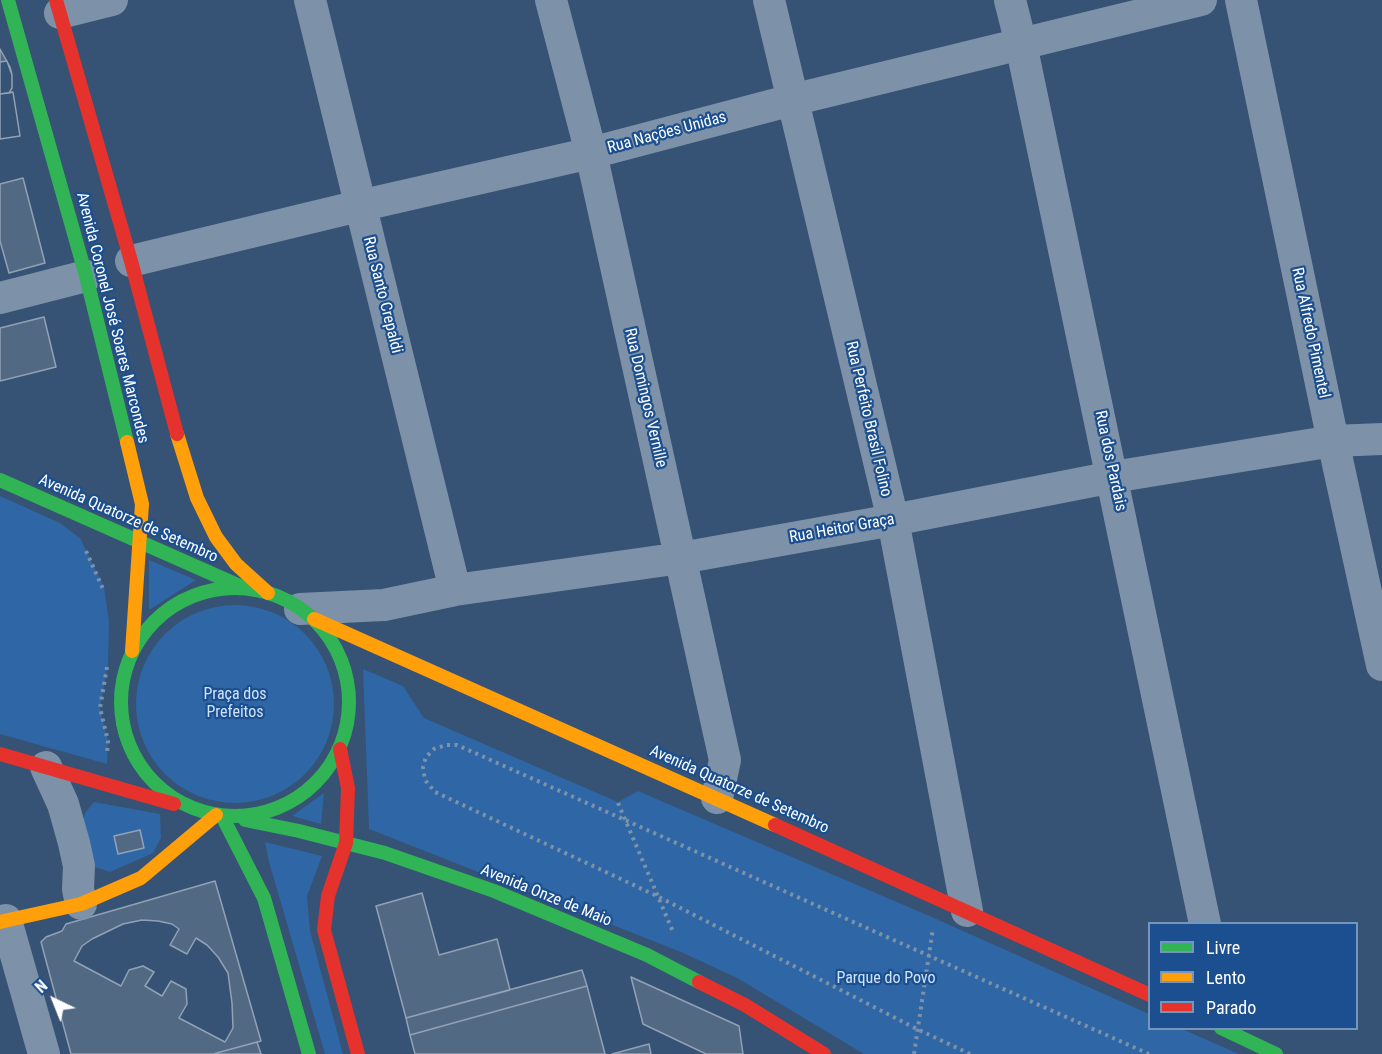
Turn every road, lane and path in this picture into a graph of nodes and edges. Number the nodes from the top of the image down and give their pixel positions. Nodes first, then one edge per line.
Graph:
1 (8, 0) edge
2 (112, 0) edge
3 (310, 0) edge
4 (551, 0) edge
5 (770, 0) edge
6 (1010, 0) edge
7 (1201, 0) edge
8 (1241, 0) edge
9 (58, 7) edge
10 (1022, 44) junction
11 (792, 100) junction
12 (591, 153) junction
13 (359, 206) junction
14 (131, 261) junction
15 (86, 276) junction
16 (0, 298) edge
17 (1382, 439) edge
18 (1333, 441) junction
19 (1113, 477) junction
20 (0, 480) edge
21 (893, 520) junction
22 (138, 542) junction
23 (84, 548) dead end
24 (681, 558) junction
25 (242, 587) junction
26 (455, 590) junction
27 (268, 593) junction
28 (105, 599) dead end
29 (307, 614) junction
30 (132, 651) junction
31 (108, 664) dead end
32 (1382, 665) edge
33 (340, 749) junction
34 (0, 754) edge
35 (107, 764) dead end
36 (46, 766) junction
37 (717, 798) junction
38 (618, 802) dead end
39 (219, 815) junction
40 (625, 820) junction
41 (346, 843) junction
42 (657, 896) junction
43 (81, 904) junction
44 (967, 911) junction
45 (934, 918) dead end
46 (3, 921) edge
47 (1205, 922) edge
48 (677, 942) dead end
49 (929, 956) junction
50 (1148, 995) edge
51 (917, 1029) junction
52 (1227, 1030) edge
53 (44, 1054) edge
54 (309, 1054) edge
55 (358, 1054) edge
56 (824, 1054) edge
57 (914, 1054) edge
58 (970, 1054) edge
59 (1149, 1054) edge
60 (1276, 1054) edge

1 - 15 main road, Avenida Coronel José Soares Marcondes
2 - 9 street
3 - 13 street, Rua Santo Crepaldi
4 - 12 street, Rua Domingos Vernille
5 - 11 street, Rua Perfeito Brasil Folino
6 - 10 street, Rua dos Pardais
7 - 10 street, Rua Nações Unidas
8 - 18 street, Rua Alfredo Pimentel
9 - 14 main road, Avenida Coronel José Soares Marcondes
10 - 11 street, Rua Nações Unidas
10 - 19 street, Rua dos Pardais
11 - 12 street, Rua Nações Unidas
11 - 21 street, Rua Perfeito Brasil Folino
12 - 13 street, Rua Nações Unidas
12 - 24 street, Rua Domingos Vernille
13 - 14 street, Rua Nações Unidas
13 - 26 street, Rua Santo Crepaldi
14 - 27 main road, Avenida Coronel José Soares Marcondes
15 - 16 street
15 - 22 main road, Avenida Coronel José Soares Marcondes
17 - 18 street, Rua Heitor Graça
18 - 19 street, Rua Heitor Graça
18 - 32 street, Rua Alfredo Pimentel
19 - 21 street, Rua Heitor Graça
19 - 47 street, Rua dos Pardais
20 - 22 main road, Avenida Quatorze de Setembro
21 - 24 street, Rua Heitor Graça
21 - 44 street, Rua Perfeito Brasil Folino
22 - 25 main road, Avenida Quatorze de Setembro
22 - 30 main road, Avenida Coronel José Soares Marcondes
23 - 28 path
24 - 26 street, Rua Heitor Graça
24 - 37 street, Rua Domingos Vernille
25 - 27 main road
25 - 30 main road
26 - 29 street, Rua Heitor Graça
27 - 29 main road, Avenida Quatorze de Setembro
29 - 33 main road
29 - 37 main road, Avenida Quatorze de Setembro
30 - 39 main road
31 - 35 path
33 - 39 main road
33 - 41 main road
34 - 36 main road, Avenida Onze de Maio
36 - 39 main road, Avenida Onze de Maio
36 - 43 street
37 - 44 main road, Avenida Quatorze de Setembro
38 - 40 path
39 - 41 main road, Avenida Onze de Maio
39 - 43 main road
39 - 54 main road
40 - 42 path
40 - 42 path
40 - 49 path
41 - 55 main road
41 - 56 main road, Avenida Onze de Maio
42 - 48 path
42 - 51 path
43 - 46 main road
44 - 50 main road, Avenida Quatorze de Setembro
45 - 49 path
46 - 53 street
49 - 51 path
49 - 59 path
51 - 57 path
51 - 58 path
52 - 60 main road

